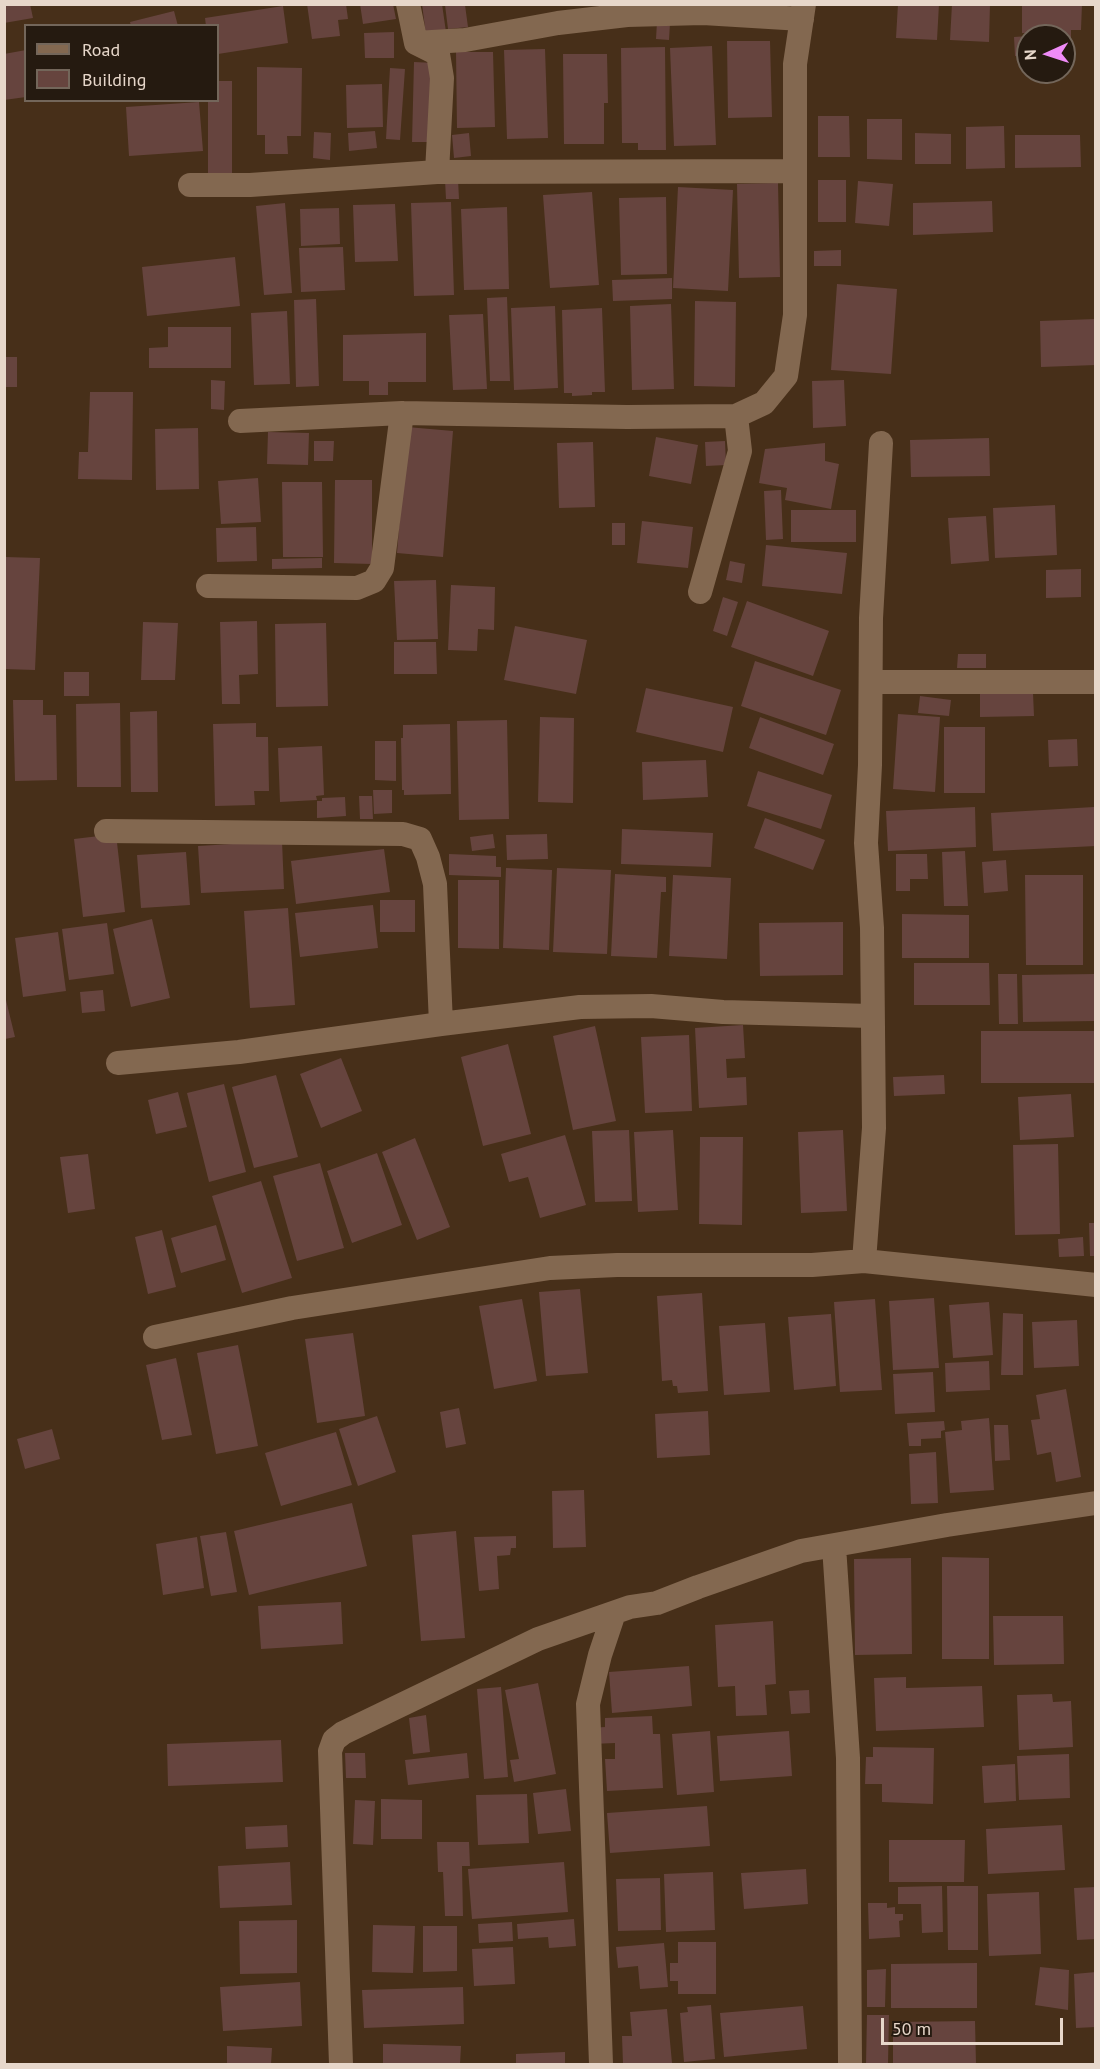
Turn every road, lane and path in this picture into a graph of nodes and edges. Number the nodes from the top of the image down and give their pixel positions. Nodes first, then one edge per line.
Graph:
1 (408, 4) edge
2 (803, 12) edge
3 (416, 43) junction
4 (795, 171) junction
5 (437, 172) junction
6 (189, 185) dead end
7 (402, 413) junction
8 (736, 416) junction
9 (240, 422) dead end
10 (881, 443) dead end
11 (208, 586) dead end
12 (700, 592) dead end
13 (871, 682) junction
14 (1095, 682) edge
15 (106, 831) dead end
16 (871, 1016) junction
17 (441, 1023) junction
18 (118, 1063) dead end
19 (864, 1261) junction
20 (1095, 1285) edge
21 (155, 1337) dead end
22 (1095, 1503) edge
23 (834, 1546) junction
24 (614, 1613) junction
25 (341, 2064) edge
26 (601, 2064) edge
27 (850, 2064) edge

1 - 3 street
2 - 3 street
2 - 4 street
3 - 5 street
4 - 5 street
4 - 8 street
5 - 6 street
7 - 8 street
7 - 9 street
7 - 11 street
8 - 12 street
10 - 13 street
13 - 14 street
13 - 16 street
15 - 17 street
16 - 17 street
16 - 19 street
17 - 18 street
19 - 20 street
19 - 21 street
22 - 23 street
23 - 24 street
23 - 27 street
24 - 25 street
24 - 26 street

